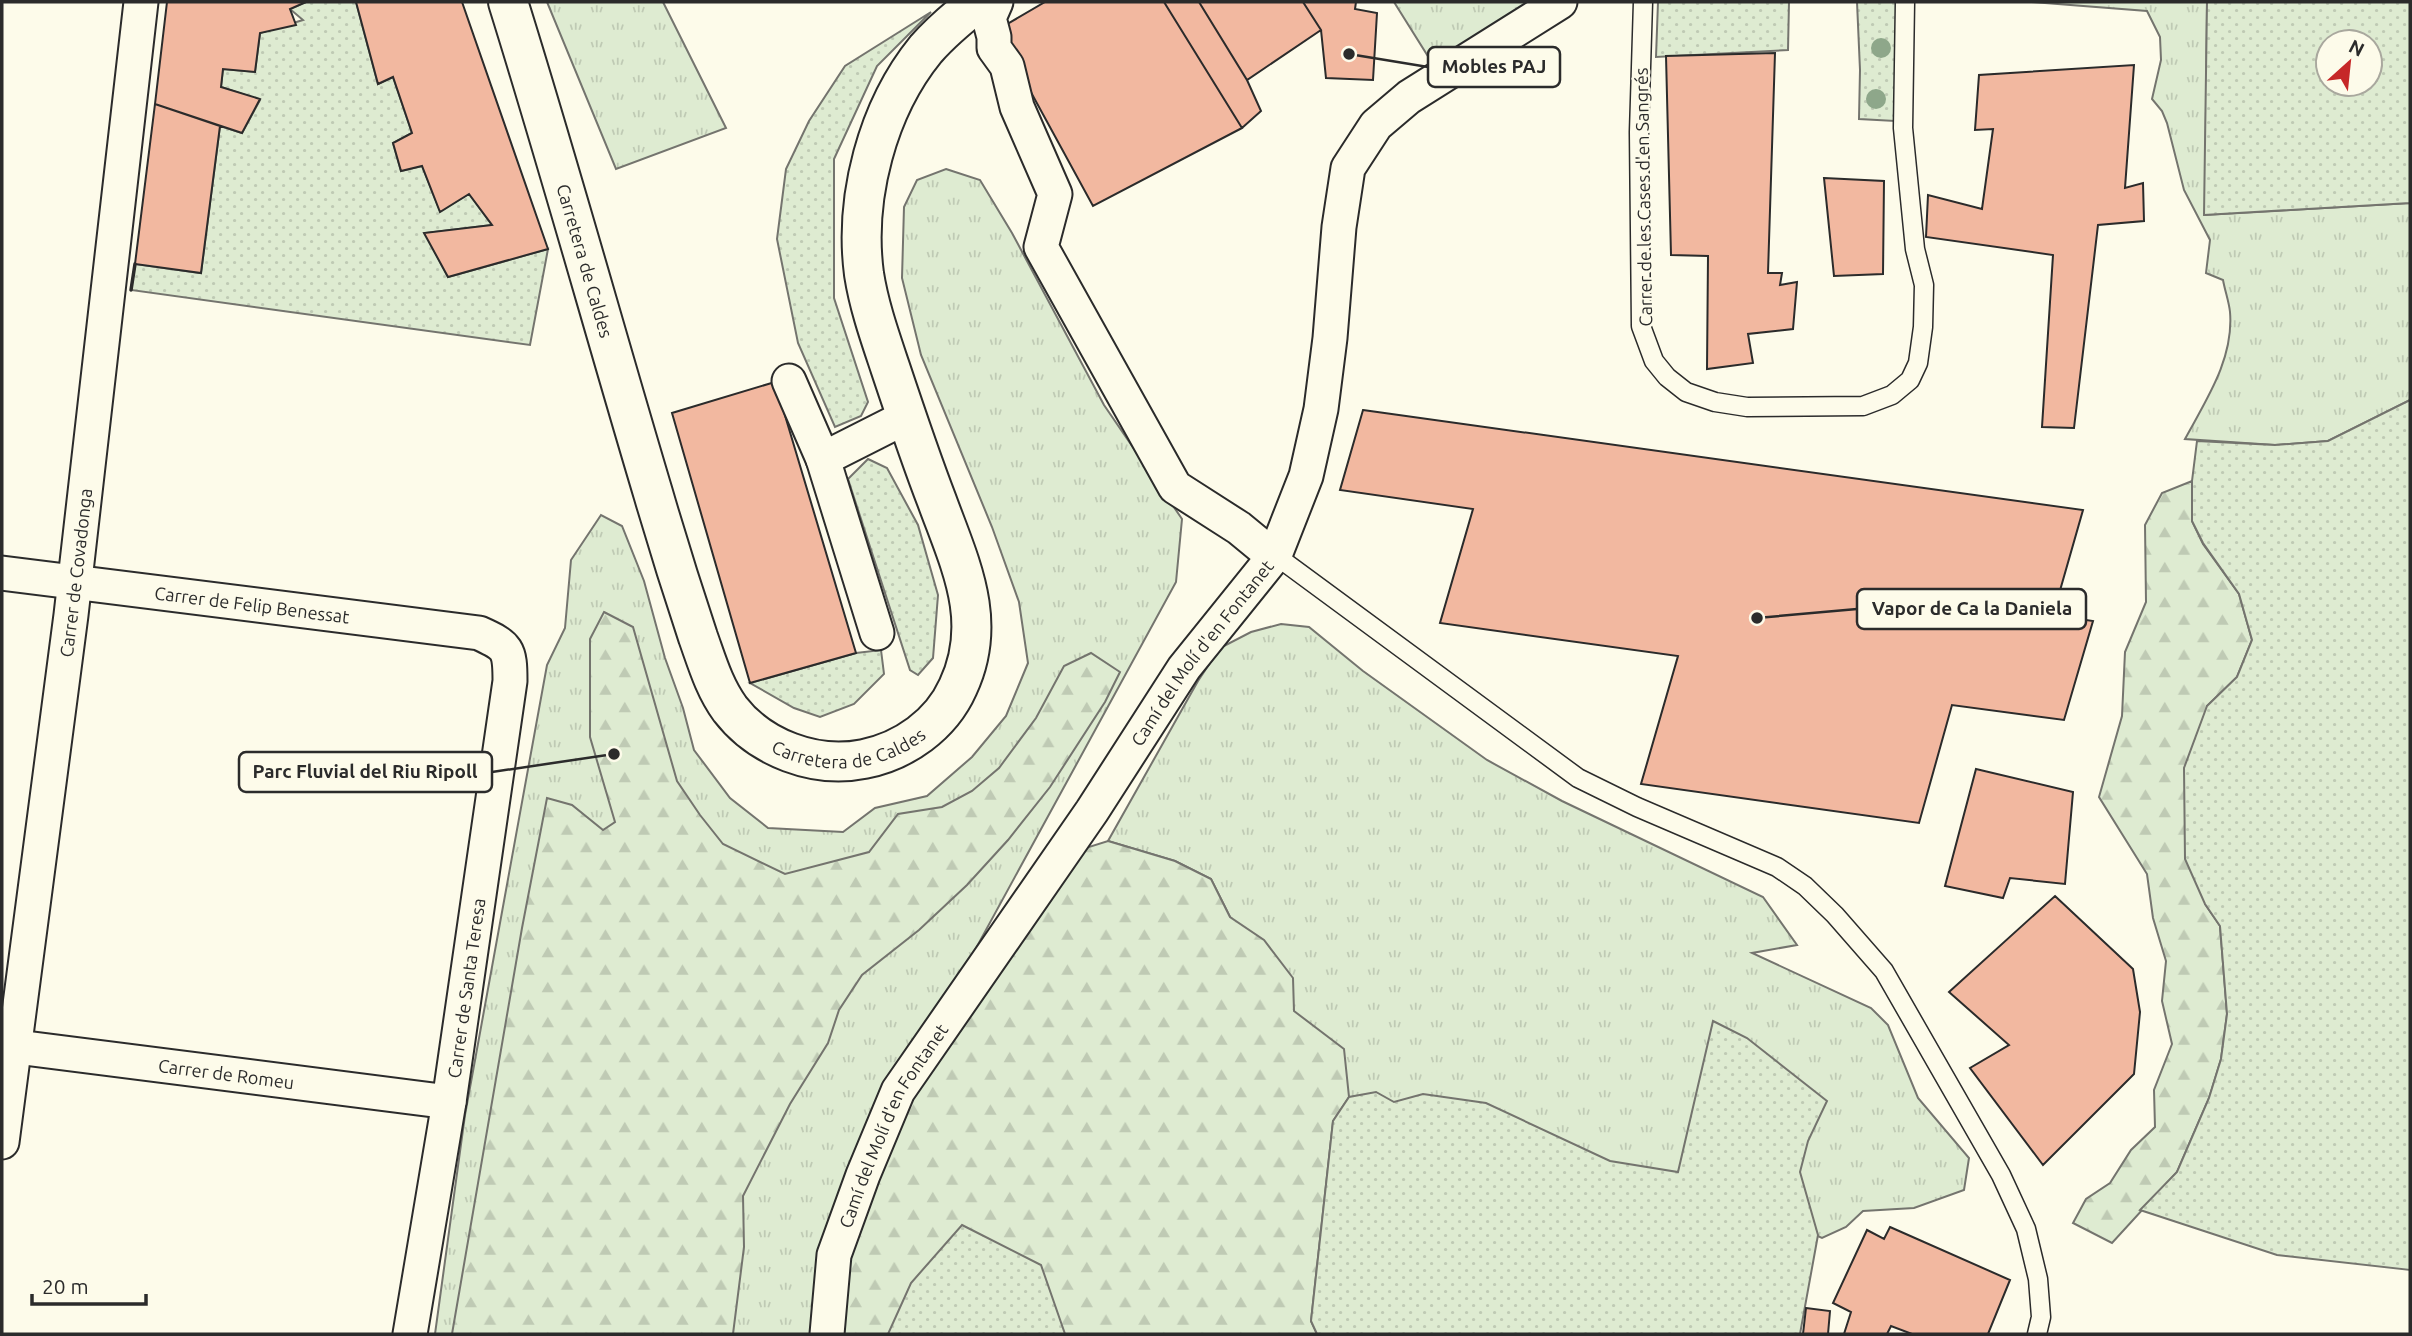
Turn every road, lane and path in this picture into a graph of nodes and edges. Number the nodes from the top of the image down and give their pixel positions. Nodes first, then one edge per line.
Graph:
1 (141, 2) edge
2 (508, 2) edge
3 (978, 2) edge
4 (996, 2) edge
5 (1560, 2) edge
6 (1643, 2) edge
7 (1905, 2) edge
8 (789, 381) dead end
9 (906, 417) junction
10 (823, 459) junction
11 (1265, 549) junction
12 (2, 573) edge
13 (74, 582) junction
14 (877, 633) dead end
15 (501, 643) joint
16 (7, 1045) edge
17 (449, 1102) junction
18 (2, 1142) edge
19 (410, 1334) edge
20 (827, 1334) edge
21 (2037, 1334) edge

1 - 13 street, Carrer de Covadonga
2 - 9 main road, Carretera de Caldes
3 - 9 main road, Carretera de Caldes
4 - 11 street, Camí del Molí d'en Fontanet
5 - 11 street, Camí del Molí d'en Fontanet
6 - 7 lane, Carrer de les Cases d'en Sangrés
8 - 10 street
9 - 10 street
10 - 14 street
11 - 20 street, Camí del Molí d'en Fontanet
11 - 21 lane
12 - 13 street, Carrer de Felip Benessat
13 - 15 street, Carrer de Felip Benessat
13 - 16 street, Carrer de Covadonga
15 - 17 street, Carrer de Santa Teresa
16 - 17 street, Carrer de Romeu
16 - 18 street, Carrer de Covadonga
17 - 19 street, Carrer de Santa Teresa

